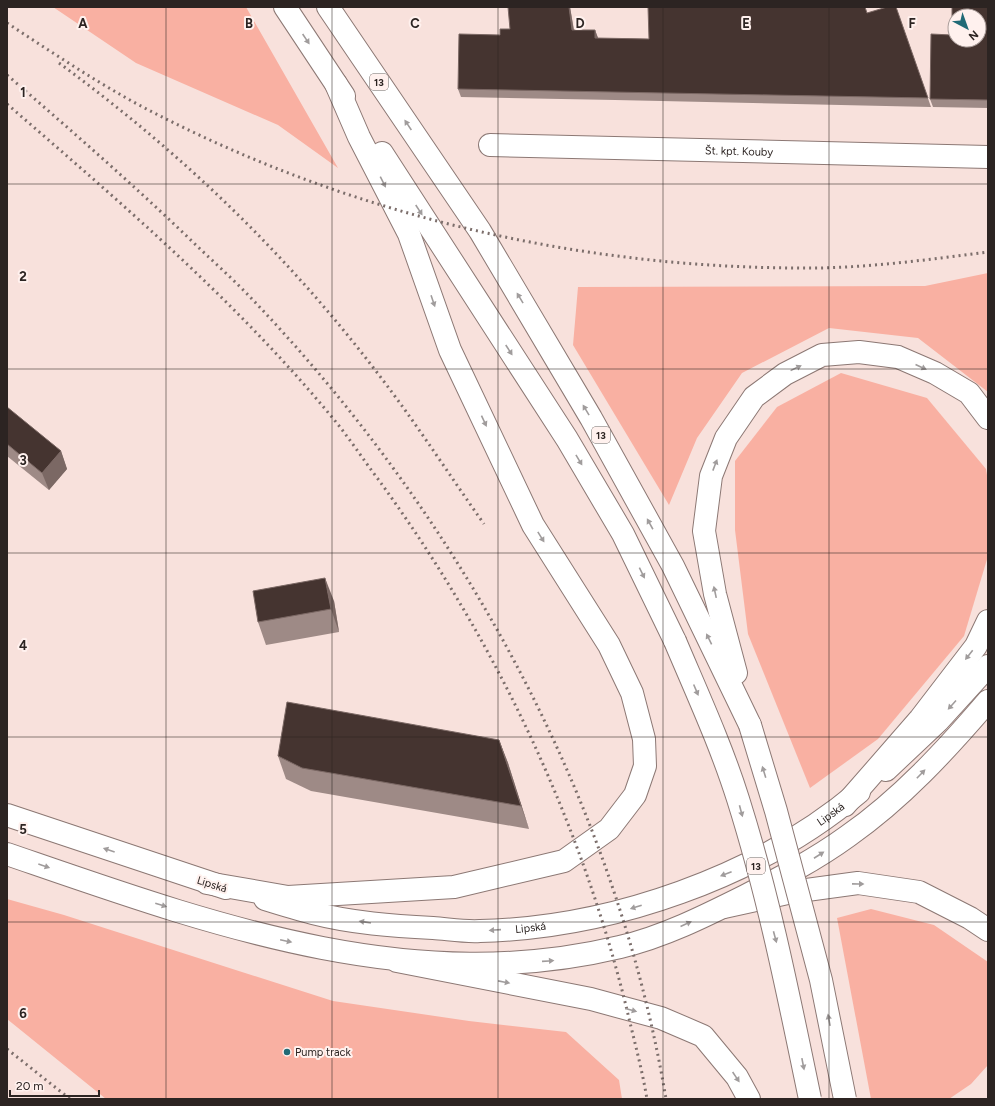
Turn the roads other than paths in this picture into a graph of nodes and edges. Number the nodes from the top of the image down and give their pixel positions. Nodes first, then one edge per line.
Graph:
1 (285, 7) edge
2 (328, 7) edge
3 (336, 84) junction
4 (490, 145) dead end
5 (988, 157) edge
6 (988, 418) edge
7 (988, 621) edge
8 (988, 666) edge
9 (988, 701) edge
10 (750, 725) junction
11 (844, 805) junction
12 (7, 815) edge
13 (7, 854) edge
14 (207, 883) junction
15 (724, 907) junction
16 (988, 930) edge
17 (397, 961) junction
18 (749, 1099) edge
19 (810, 1099) edge
20 (845, 1099) edge

1 -> 3 main road, 13
10 -> 2 main road, 13
3 -> 14 main road
3 -> 19 main road, 13, bridge
4 - 5 main road, Št. kpt. Kouby
10 -> 6 main road
7 -> 11 main road
8 -> 11 main road, Lipská
15 -> 9 main road
20 -> 10 main road, 13, bridge
11 -> 14 main road, Lipská
14 -> 12 main road, Lipská
13 -> 17 main road
15 -> 16 main road
17 -> 15 main road
17 -> 18 main road

